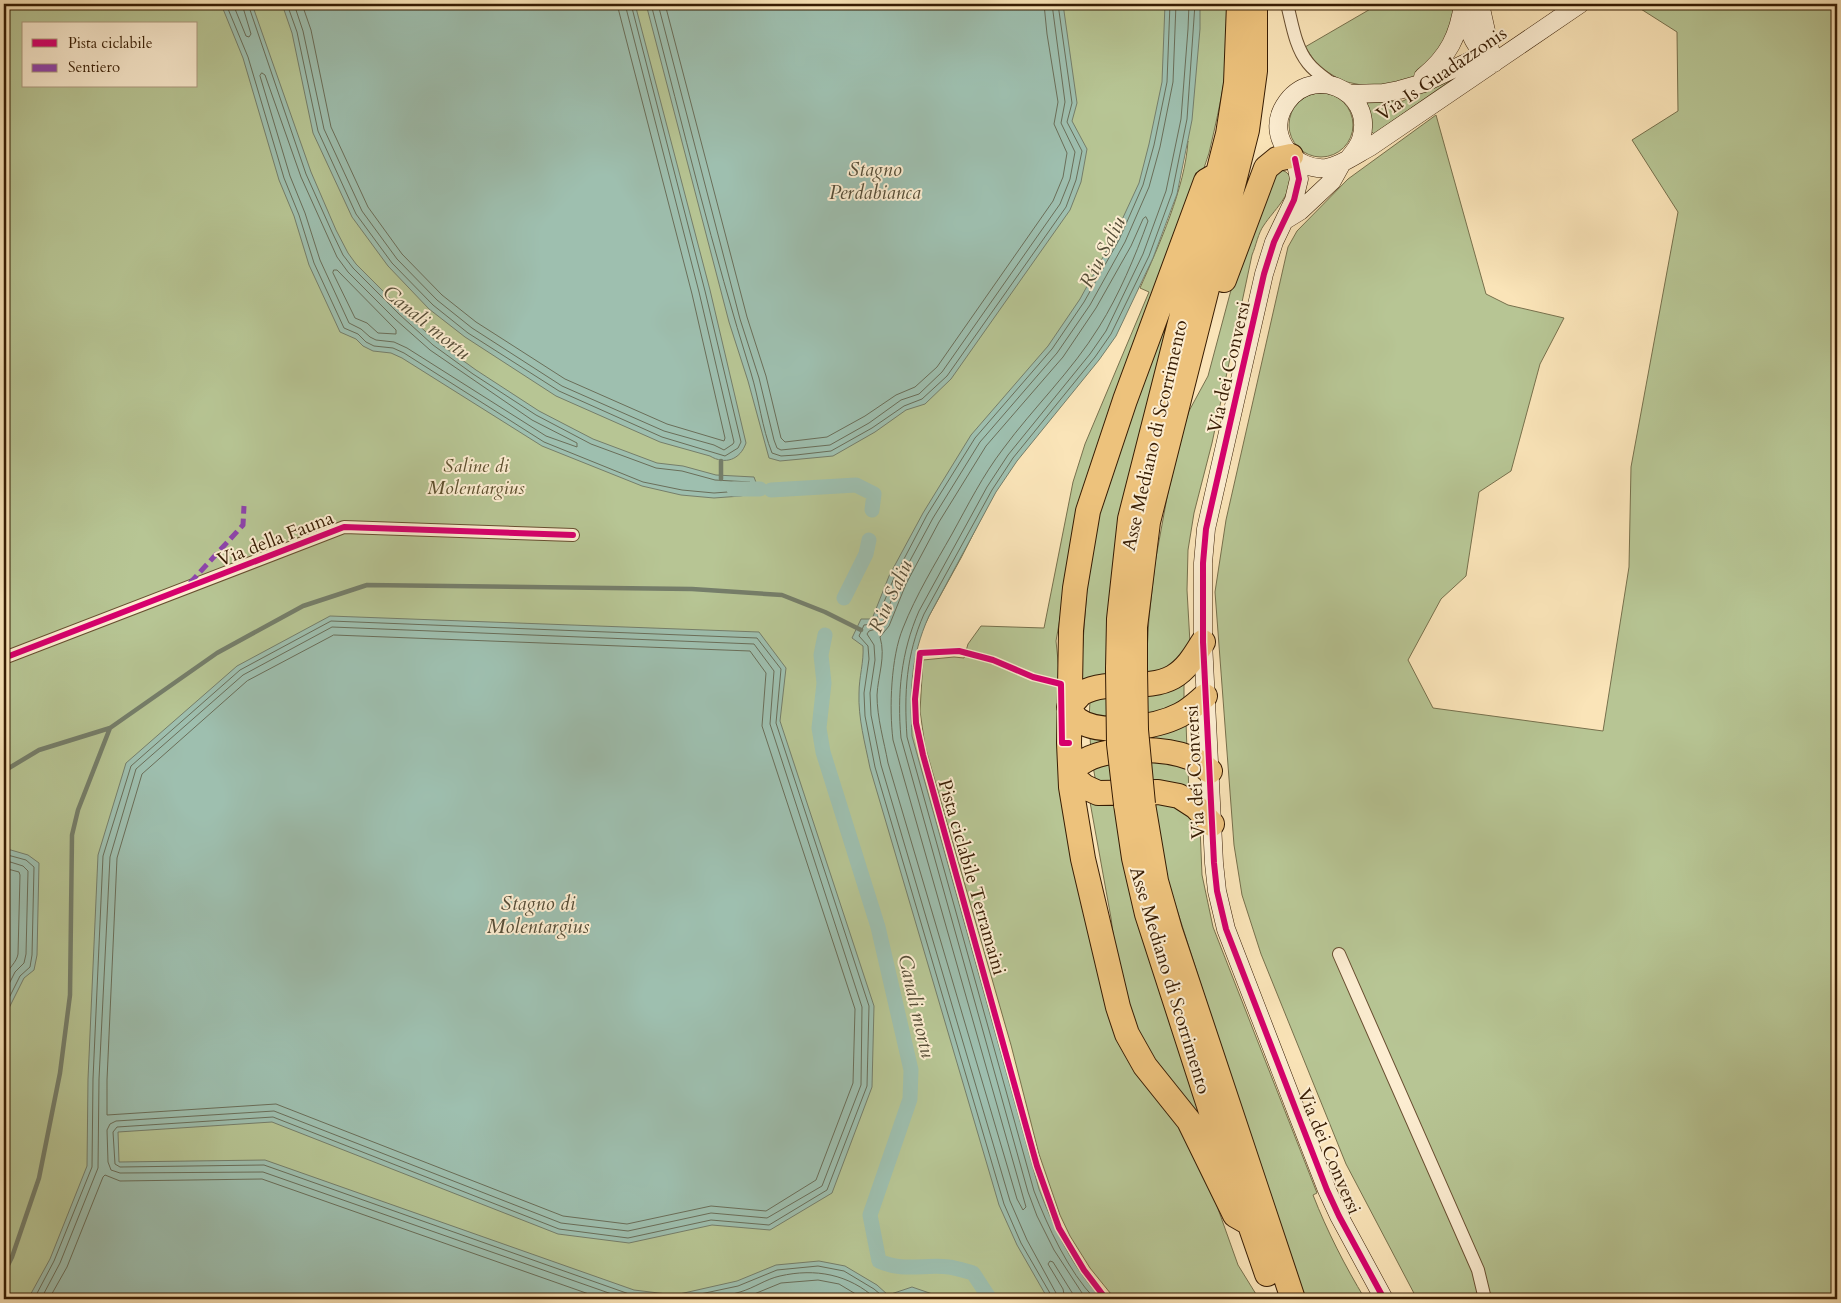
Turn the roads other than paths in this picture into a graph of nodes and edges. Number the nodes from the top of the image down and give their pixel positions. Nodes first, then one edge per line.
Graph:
1 (1239, 4) edge
2 (1255, 4) edge
3 (1288, 4) edge
4 (1580, 4) edge
5 (1469, 5) edge
6 (1494, 63) junction
7 (1342, 90) junction
8 (1399, 90) junction
9 (1370, 147) junction
10 (1293, 157) junction
11 (1345, 160) junction
12 (1218, 174) junction
13 (1332, 181) junction
14 (1286, 219) junction
15 (1202, 313) junction
16 (572, 535) dead end
17 (1202, 642) junction
18 (4, 658) edge
19 (1127, 669) junction
20 (1205, 696) junction
21 (1069, 707) junction
22 (1210, 772) junction
23 (1071, 775) junction
24 (1134, 804) junction
25 (1212, 824) junction
26 (1339, 954) dead end
27 (1248, 1223) junction
28 (1276, 1299) edge
29 (1293, 1299) edge
30 (1384, 1299) edge
31 (1485, 1299) edge

1 - 12 highway, Asse Mediano di Scorrimento
2 - 15 highway, Asse Mediano di Scorrimento
3 - 7 street
4 - 6 street, Via Is Guadazzonis
5 - 6 street
5 - 8 street
6 - 8 street
6 - 9 street, Via Is Guadazzonis
7 - 8 street, Via Is Guadazzonis
7 - 10 street
7 - 11 street
9 - 11 street, Via Is Guadazzonis
9 - 13 street
10 - 11 street
10 - 14 street
10 - 15 highway
11 - 13 street, Via dei Conversi
12 - 19 highway, Asse Mediano di Scorrimento
12 - 21 highway
13 - 14 street, Via dei Conversi
14 - 17 street, Via dei Conversi
15 - 19 highway, Asse Mediano di Scorrimento
16 - 18 street, Via della Fauna
17 - 20 street, Via dei Conversi
17 - 21 highway
19 - 24 highway, Asse Mediano di Scorrimento, bridge
20 - 21 highway
20 - 22 street, Via dei Conversi
21 - 23 highway
22 - 23 highway
22 - 25 street, Via dei Conversi
23 - 25 highway
23 - 27 highway
24 - 27 highway, Asse Mediano di Scorrimento
24 - 29 highway, Asse Mediano di Scorrimento
25 - 30 street, Via dei Conversi
26 - 31 street
27 - 28 highway, Asse Mediano di Scorrimento

